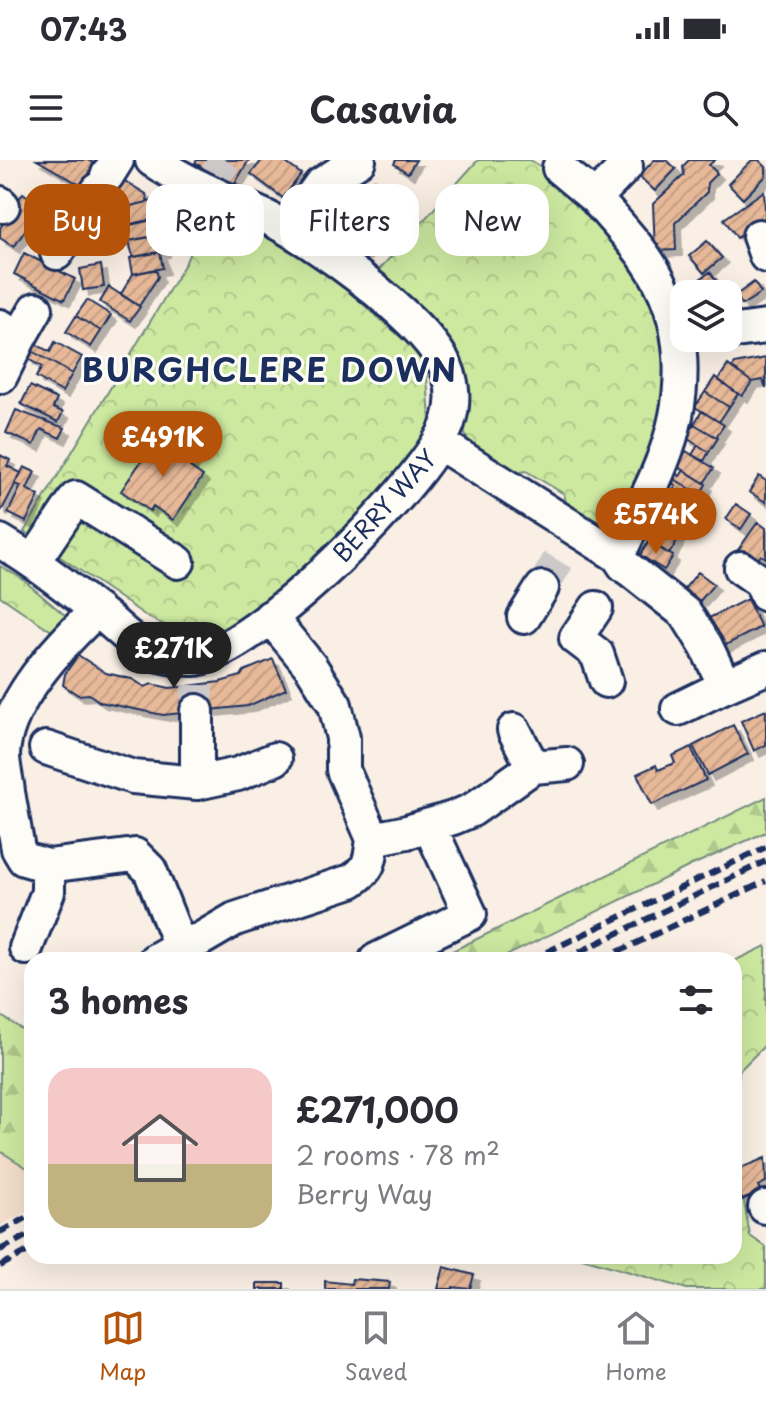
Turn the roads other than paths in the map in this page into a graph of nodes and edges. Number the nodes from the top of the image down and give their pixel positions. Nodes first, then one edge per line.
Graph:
1 (152, 160) edge
2 (359, 160) edge
3 (626, 166) dead end
4 (559, 168) dead end
5 (322, 184) edge
6 (595, 198) junction
7 (280, 224) edge
8 (329, 256) edge
9 (670, 305) edge
10 (36, 309) dead end
11 (766, 327) edge
12 (742, 330) edge
13 (10, 331) edge
14 (685, 352) edge
15 (1, 376) edge
16 (439, 443) junction
17 (0, 541) edge
18 (33, 562) junction
19 (178, 562) dead end
20 (741, 568) dead end
21 (611, 580) junction
22 (542, 588) tunnel mouth
23 (766, 595) edge
24 (97, 610) junction
25 (270, 617) junction
26 (524, 617) dead end
27 (766, 668) edge
28 (606, 681) dead end
29 (195, 685) junction
30 (725, 686) junction
31 (678, 709) dead end
32 (4, 726) edge
33 (514, 730) dead end
34 (46, 748) dead end
35 (275, 759) dead end
36 (567, 764) dead end
37 (533, 767) junction
38 (197, 783) junction
39 (4, 793) edge
40 (429, 825) junction
41 (373, 839) junction
42 (48, 866) junction
43 (26, 948) dead end
44 (168, 952) edge
45 (170, 952) edge
46 (392, 952) edge

1 - 7 street, BERRY WAY
2 - 5 street
3 - 6 street
4 - 6 street
6 - 9 street
8 - 16 street, BERRY WAY
10 - 13 street
11 - 12 street
13 - 15 street
14 - 21 street
16 - 21 street
16 - 25 street, BERRY WAY
17 - 18 street, BERRY WAY
18 - 19 street
18 - 24 street, BERRY WAY
20 - 23 street
21 - 28 street
21 - 30 street
22 - 26 street
24 - 29 street, BERRY WAY
24 - 32 street
25 - 29 street, BERRY WAY
25 - 41 street
27 - 30 street
29 - 38 street
30 - 31 street
32 - 39 street
33 - 37 street
34 - 38 street
35 - 38 street
36 - 37 street
37 - 40 street
39 - 42 street
40 - 41 street
40 - 46 street
41 - 45 street
42 - 43 street
42 - 44 street

